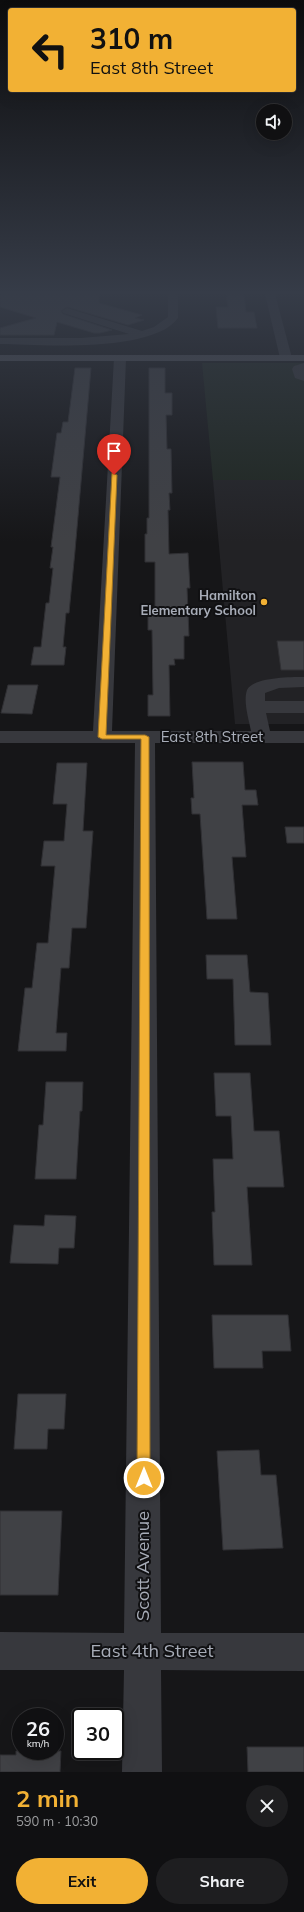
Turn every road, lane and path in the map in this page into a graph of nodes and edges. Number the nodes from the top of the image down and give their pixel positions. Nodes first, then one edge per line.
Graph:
1 (118, 377) edge
2 (304, 682) edge
3 (256, 707) junction
4 (304, 707) edge
5 (304, 736) edge
6 (0, 737) edge
7 (102, 737) junction
8 (145, 737) junction
9 (261, 737) junction
10 (0, 1651) edge
11 (143, 1651) junction
12 (304, 1652) edge
13 (142, 1772) edge

1 - 7 street
2 - 3 street
3 - 4 street
3 - 9 street
5 - 9 street, East 8th Street
6 - 7 street, East 8th Street
7 - 8 street, East 8th Street
8 - 9 street, East 8th Street
8 - 11 street, Scott Avenue
10 - 11 street, East 4th Street
11 - 12 street, East 4th Street
11 - 13 street, Scott Avenue

